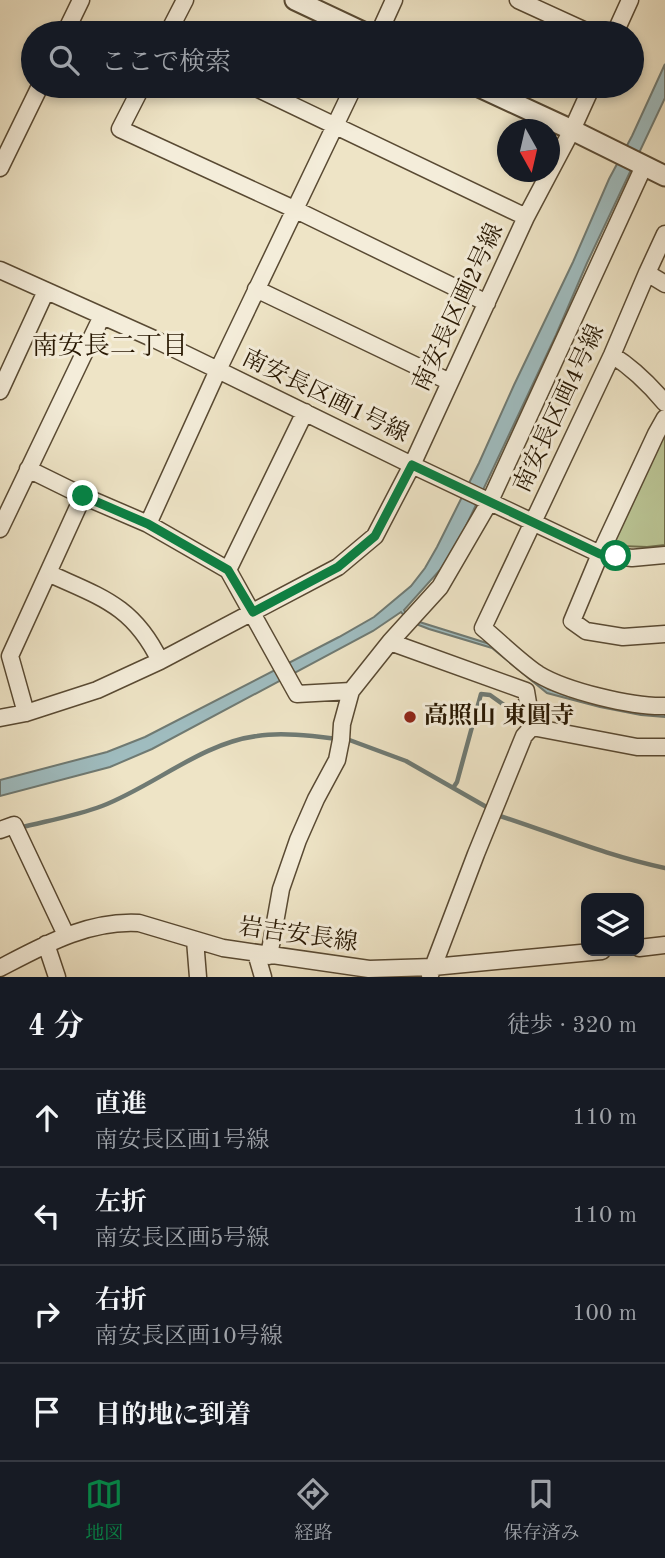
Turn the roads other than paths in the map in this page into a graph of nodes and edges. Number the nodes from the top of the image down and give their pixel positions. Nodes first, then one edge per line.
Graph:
1 (80, 0) edge
2 (185, 0) edge
3 (295, 0) edge
4 (394, 0) edge
5 (518, 0) edge
6 (630, 0) edge
7 (70, 21) edge
8 (174, 21) edge
9 (340, 21) edge
10 (384, 21) edge
11 (564, 21) edge
12 (620, 21) edge
13 (34, 98) edge
14 (136, 98) edge
15 (278, 98) edge
16 (348, 98) edge
17 (503, 98) edge
18 (587, 98) edge
19 (335, 125) junction
20 (572, 130) junction
21 (641, 164) junction
22 (0, 168) edge
23 (665, 176) edge
24 (294, 209) junction
25 (526, 217) junction
26 (665, 234) edge
27 (0, 270) edge
28 (648, 273) junction
29 (665, 284) edge
30 (256, 289) junction
31 (46, 291) junction
32 (487, 303) junction
33 (103, 316) junction
34 (612, 355) junction
35 (218, 370) junction
36 (450, 382) junction
37 (0, 391) edge
38 (665, 403) edge
39 (305, 412) junction
40 (665, 418) edge
41 (412, 465) junction
42 (28, 469) junction
43 (83, 496) junction
44 (490, 501) junction
45 (533, 521) junction
46 (148, 524) junction
47 (0, 529) edge
48 (600, 554) junction
49 (665, 555) edge
50 (228, 570) junction
51 (48, 573) junction
52 (253, 612) junction
53 (665, 634) edge
54 (390, 642) junction
55 (160, 661) junction
56 (539, 674) junction
57 (351, 691) junction
58 (526, 691) junction
59 (665, 706) edge
60 (26, 713) junction
61 (0, 719) edge
62 (532, 727) junction
63 (665, 747) edge
64 (0, 830) edge
65 (65, 935) junction
66 (195, 940) junction
67 (46, 944) junction
68 (665, 945) edge
69 (644, 947) edge
70 (581, 953) edge
71 (262, 954) junction
72 (498, 960) junction
73 (0, 968) edge
74 (431, 972) edge
75 (57, 977) edge
76 (198, 977) edge
77 (263, 977) edge
78 (499, 977) edge

1 - 7 street
2 - 8 street
3 - 9 street
4 - 10 street
5 - 11 street
6 - 12 street
13 - 22 street
14 - 24 street
15 - 19 street, 南安長区画2号線
16 - 19 street, 南安長区画1号線
17 - 20 street
18 - 20 street
19 - 24 street, 南安長区画1号線
19 - 25 street, 南安長区画2号線
20 - 21 street
20 - 25 street
21 - 23 street
21 - 44 street
24 - 30 street, 南安長区画1号線
24 - 32 street
25 - 32 street, 南安長区画2号線
26 - 28 street, 南安長区画4号線
27 - 31 street
28 - 29 street
28 - 34 street, 南安長区画4号線
30 - 35 street, 南安長区画1号線
30 - 36 street
31 - 33 street
31 - 37 street
32 - 36 street, 南安長区画2号線
33 - 35 street
33 - 42 street
34 - 38 street
34 - 45 street, 南安長区画4号線
35 - 39 street, 南安長区画1号線
35 - 46 street
36 - 41 street, 南安長区画2号線
39 - 41 street, 南安長区画1号線
39 - 50 street
40 - 48 street
41 - 44 street, 南安長区画1号線
41 - 52 street, 南安長区画2号線
42 - 43 street
42 - 47 street
43 - 46 street
43 - 51 street
44 - 45 street, 南安長区画1号線
44 - 54 street
45 - 48 street, 南安長区画1号線
45 - 56 street, 南安長区画4号線
46 - 50 street
48 - 49 street, 南安長区画1号線
48 - 53 street
50 - 52 street
51 - 55 street
51 - 60 street
52 - 55 street, 南安長区画2号線
52 - 57 street
54 - 57 street
54 - 58 street
55 - 60 street, 南安長区画2号線
56 - 58 street
56 - 59 street, 南安長区画4号線
57 - 71 street
58 - 62 street
60 - 61 street, 南安長区画2号線
62 - 63 street
62 - 74 street
64 - 65 street
65 - 66 street, 岩吉安長線
65 - 67 street, 岩吉安長線
66 - 71 street, 岩吉安長線
66 - 76 street
67 - 73 street, 岩吉安長線
67 - 75 street
68 - 69 street
70 - 72 street, 岩吉安長線
71 - 74 street, 岩吉安長線
71 - 77 street
72 - 74 street, 岩吉安長線
72 - 78 street

